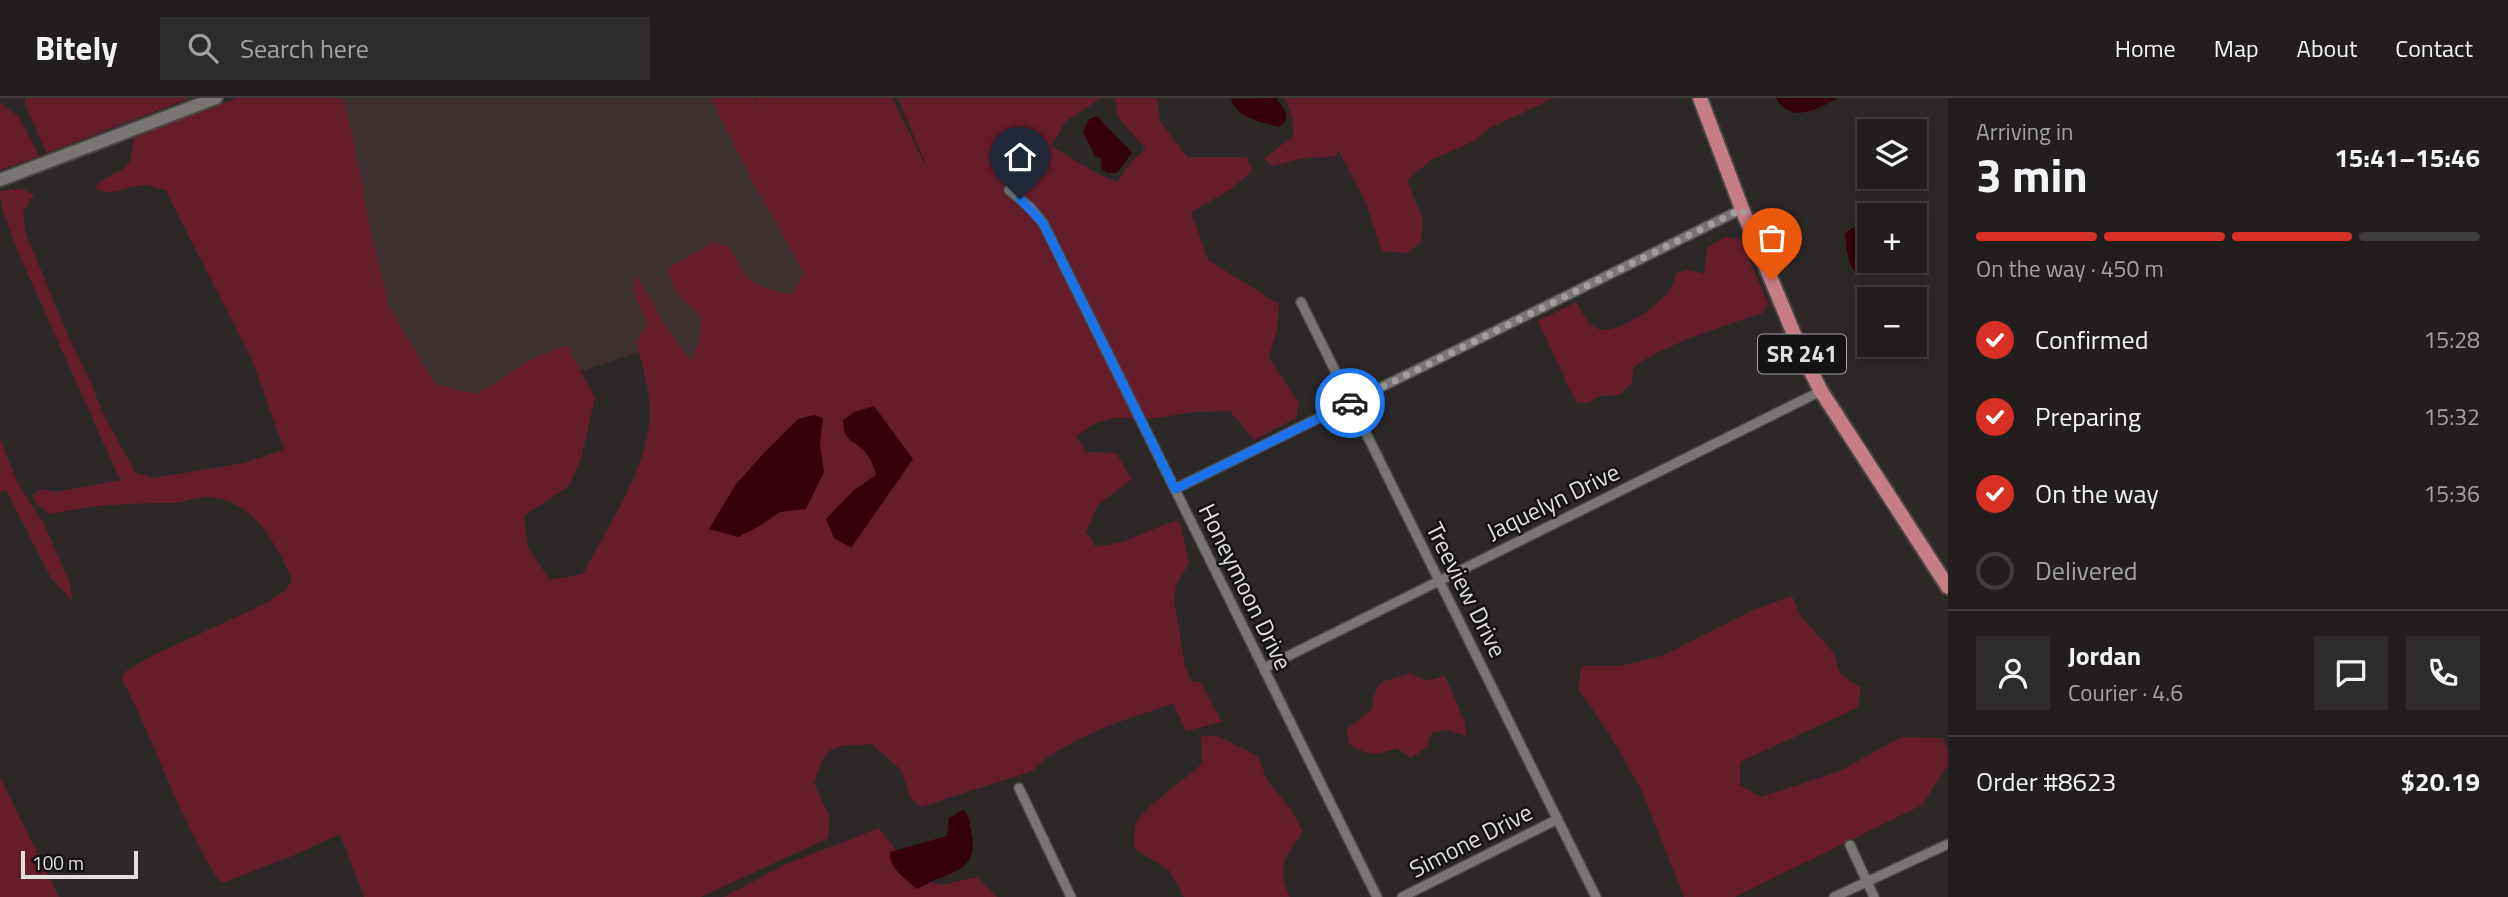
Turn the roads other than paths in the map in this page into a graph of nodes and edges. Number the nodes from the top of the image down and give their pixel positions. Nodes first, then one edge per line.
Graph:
1 (216, 98) edge
2 (1700, 98) edge
3 (0, 180) edge
4 (1009, 190) dead end
5 (1742, 209) junction
6 (1301, 302) dead end
7 (1821, 391) junction
8 (1352, 402) junction
9 (1175, 489) junction
10 (1439, 580) junction
11 (1948, 587) edge
12 (1264, 668) junction
13 (1019, 788) dead end
14 (1558, 819) junction
15 (1948, 844) edge
16 (1850, 845) dead end
17 (1867, 882) junction
18 (1071, 897) edge
19 (1377, 897) edge
20 (1402, 897) edge
21 (1596, 897) edge
22 (1834, 897) edge
23 (1874, 897) edge

1 - 3 main road
2 - 5 main road, SR 241
4 - 9 street, Honeymoon Drive
5 - 7 main road, SR 241
5 - 8 street
6 - 8 street, Treeview Drive
7 - 10 street, Jaquelyn Drive
7 - 11 main road, SR 241
8 - 9 street
8 - 10 street, Treeview Drive
9 - 12 street, Honeymoon Drive
10 - 12 street, Jaquelyn Drive
10 - 14 street, Treeview Drive
12 - 19 street, Honeymoon Drive
13 - 18 street
14 - 20 street, Simone Drive
14 - 21 street, Treeview Drive
15 - 17 street
16 - 17 street
17 - 22 street
17 - 23 street

